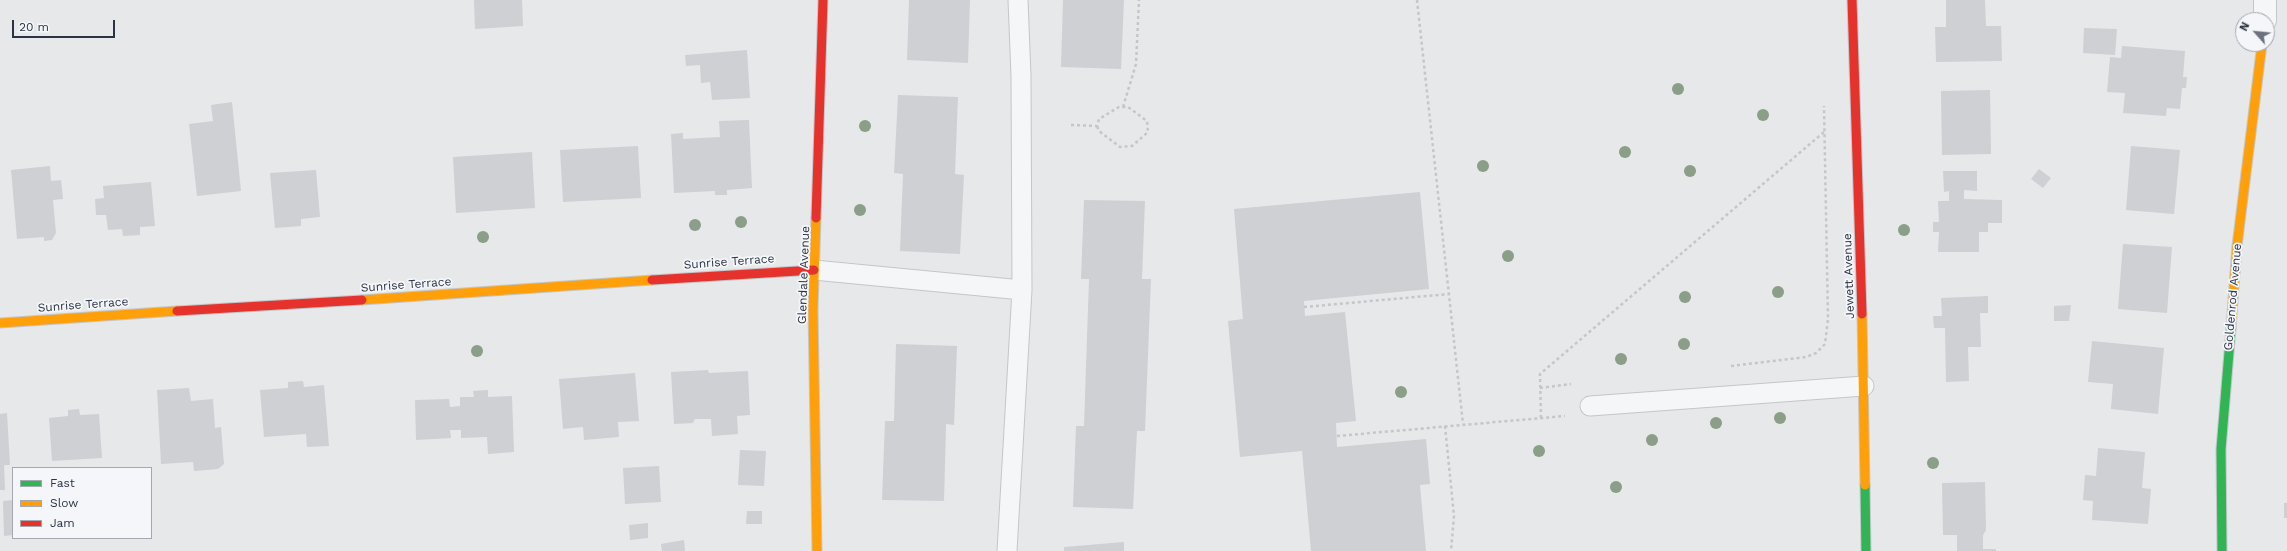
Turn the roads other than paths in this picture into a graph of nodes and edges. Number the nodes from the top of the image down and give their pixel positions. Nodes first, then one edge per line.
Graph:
1 (823, 0) edge
2 (1018, 0) edge
3 (1852, 0) edge
4 (2265, 0) edge
5 (2265, 12) edge
6 (2261, 52) edge
7 (814, 270) junction
8 (1022, 290) junction
9 (0, 323) edge
10 (1864, 386) junction
11 (1590, 406) road end
12 (817, 551) edge
13 (1007, 551) edge
14 (1866, 551) edge
15 (2222, 551) edge

1 - 7 street, Glendale Avenue
2 - 8 lane
3 - 10 street, Jewett Avenue
4 - 5 street
6 - 15 street, Goldenrod Avenue
7 - 8 lane
7 - 9 street, Sunrise Terrace
7 - 12 street, Glendale Avenue
8 - 13 lane
10 - 11 lane
10 - 14 street, Jewett Avenue

